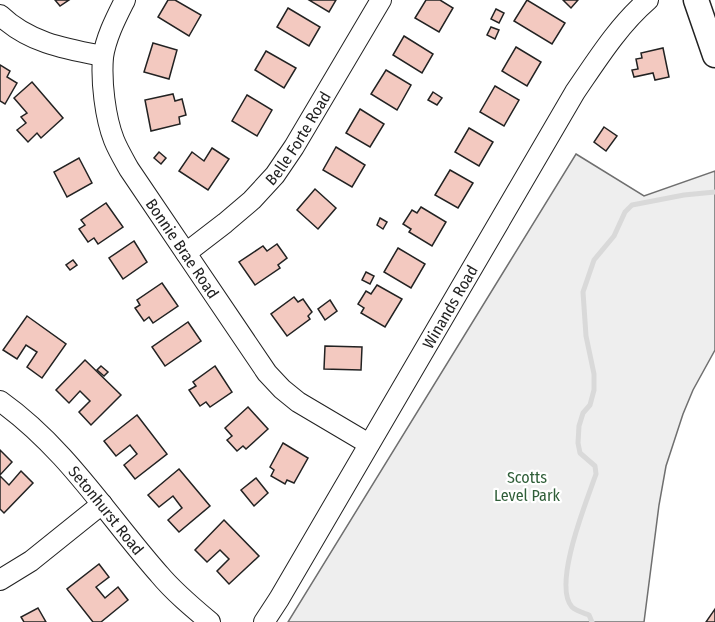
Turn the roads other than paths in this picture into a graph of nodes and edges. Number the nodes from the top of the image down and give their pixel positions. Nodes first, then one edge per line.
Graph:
1 (125, 0) edge
2 (381, 0) edge
3 (648, 0) edge
4 (696, 0) edge
5 (0, 15) edge
6 (715, 55) edge
7 (103, 56) junction
8 (186, 253) junction
9 (0, 401) edge
10 (369, 444) junction
11 (102, 504) junction
12 (0, 580) edge
13 (210, 622) edge
14 (264, 622) edge

1 - 7 street, Bonnie Brae Road
2 - 8 street, Belle Forte Road
3 - 10 street, Winands Road
4 - 6 main road
5 - 7 street
7 - 8 street, Bonnie Brae Road
8 - 10 street, Bonnie Brae Road
9 - 11 street, Setonhurst Road
10 - 14 street, Winands Road
11 - 12 street
11 - 13 street, Setonhurst Road

